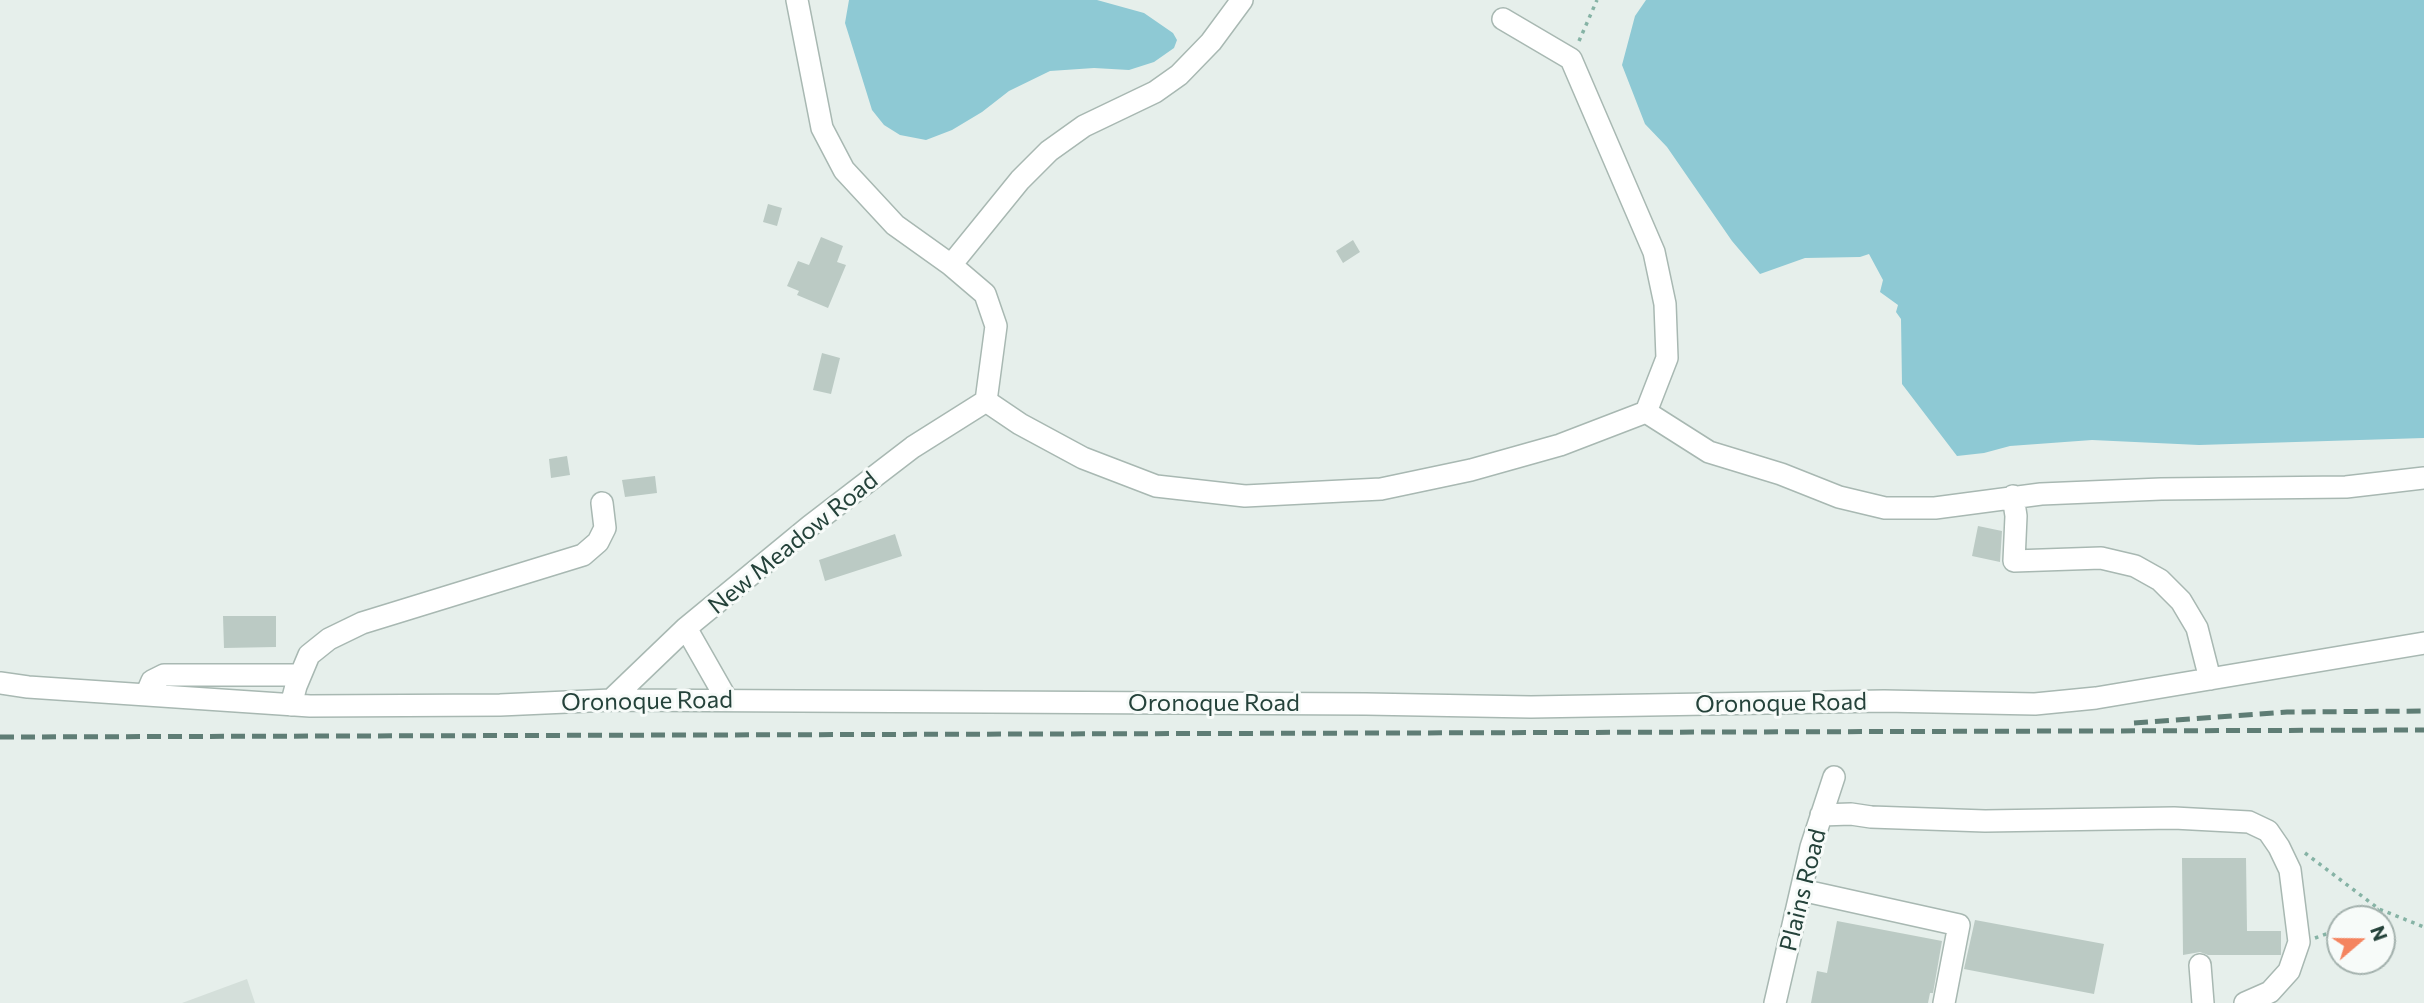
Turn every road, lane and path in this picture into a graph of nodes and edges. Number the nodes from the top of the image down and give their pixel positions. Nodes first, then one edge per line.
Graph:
1 (797, 0) edge
2 (1242, 0) edge
3 (1597, 0) edge
4 (1503, 19) dead end
5 (1571, 59) junction
6 (951, 265) junction
7 (986, 401) junction
8 (1646, 412) junction
9 (2424, 478) edge
10 (2012, 496) junction
11 (602, 503) dead end
12 (686, 628) junction
13 (2424, 643) edge
14 (300, 675) junction
15 (2210, 679) junction
16 (0, 683) edge
17 (146, 695) junction
18 (611, 700) junction
19 (727, 700) junction
20 (291, 705) junction
21 (1834, 777) dead end
22 (1822, 815) junction
23 (2279, 847) junction
24 (1801, 890) junction
25 (2374, 905) edge
26 (2396, 915) edge
27 (2424, 926) edge
28 (2326, 936) edge
29 (2299, 942) junction
30 (2200, 965) dead end
31 (1775, 1003) edge
32 (1944, 1003) edge
33 (2203, 1003) edge
34 (2245, 1003) edge

1 - 6 street
2 - 6 street
3 - 5 path
4 - 5 street
5 - 8 street
6 - 7 street
7 - 8 street
7 - 12 street, New Meadow Road
8 - 10 street
9 - 10 street
10 - 15 street
11 - 14 street
12 - 18 street, New Meadow Road
12 - 19 street
13 - 15 street, Oronoque Road
14 - 17 street
14 - 20 street
15 - 19 street, Oronoque Road
16 - 17 street, Oronoque Road
17 - 20 street, Oronoque Road
18 - 19 street, Oronoque Road
18 - 20 street, Oronoque Road
21 - 22 street, Plains Road
22 - 23 street
22 - 24 street, Plains Road
23 - 25 path
23 - 29 street
24 - 31 street, Plains Road
24 - 32 street
26 - 27 path
28 - 29 path
29 - 34 street
30 - 33 street

